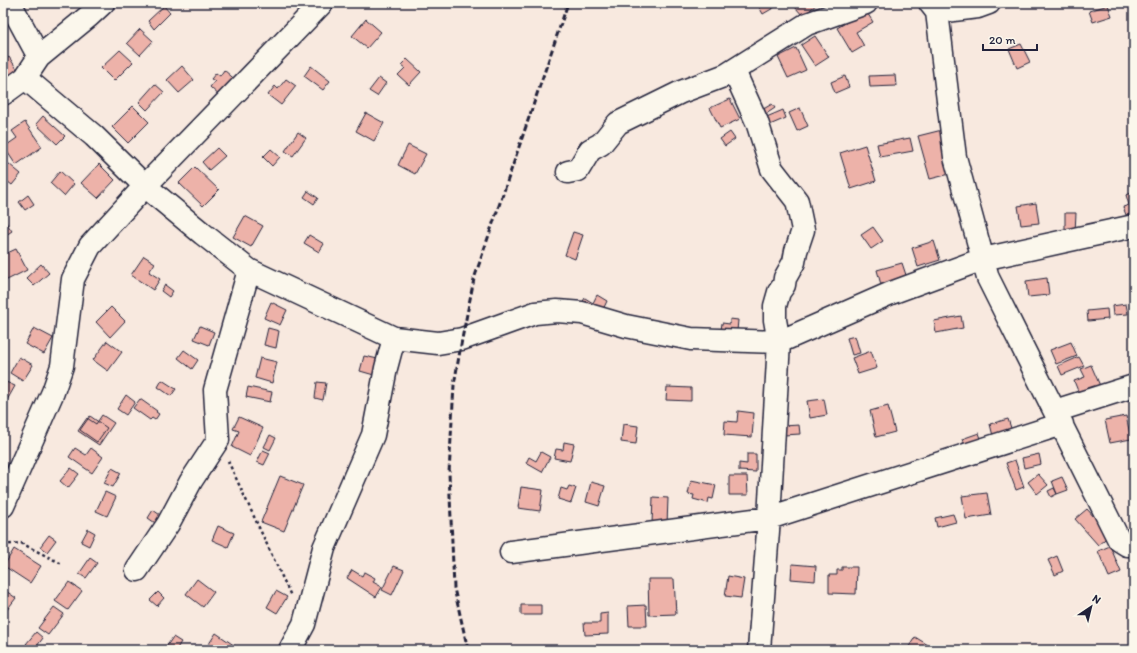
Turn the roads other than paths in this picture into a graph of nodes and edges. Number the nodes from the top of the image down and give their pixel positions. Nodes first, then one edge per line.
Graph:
1 (10, 3) edge
2 (103, 3) edge
3 (322, 3) edge
4 (866, 3) edge
5 (989, 3) edge
6 (933, 7) edge
7 (39, 57) junction
8 (734, 71) junction
9 (25, 78) junction
10 (3, 94) edge
11 (568, 172) dead end
12 (145, 186) junction
13 (1134, 226) edge
14 (983, 259) junction
15 (249, 270) junction
16 (394, 338) junction
17 (779, 342) junction
18 (1134, 386) edge
19 (1058, 418) junction
20 (3, 506) edge
21 (769, 518) junction
22 (1134, 545) edge
23 (511, 552) dead end
24 (137, 570) dead end
25 (304, 624) junction
26 (290, 650) edge
27 (307, 650) edge
28 (759, 650) edge

1 - 7 street
2 - 7 street
3 - 12 street
4 - 8 street
5 - 6 street
6 - 14 street
7 - 9 street
8 - 11 street
8 - 17 street
9 - 10 street
9 - 12 street
12 - 15 street
12 - 20 street
13 - 14 street
14 - 17 street
14 - 19 street
15 - 16 street
15 - 24 street
16 - 17 street
16 - 25 street
17 - 21 street
18 - 19 street
19 - 21 street
19 - 22 street
21 - 23 street
21 - 28 street
25 - 26 street
25 - 27 street

